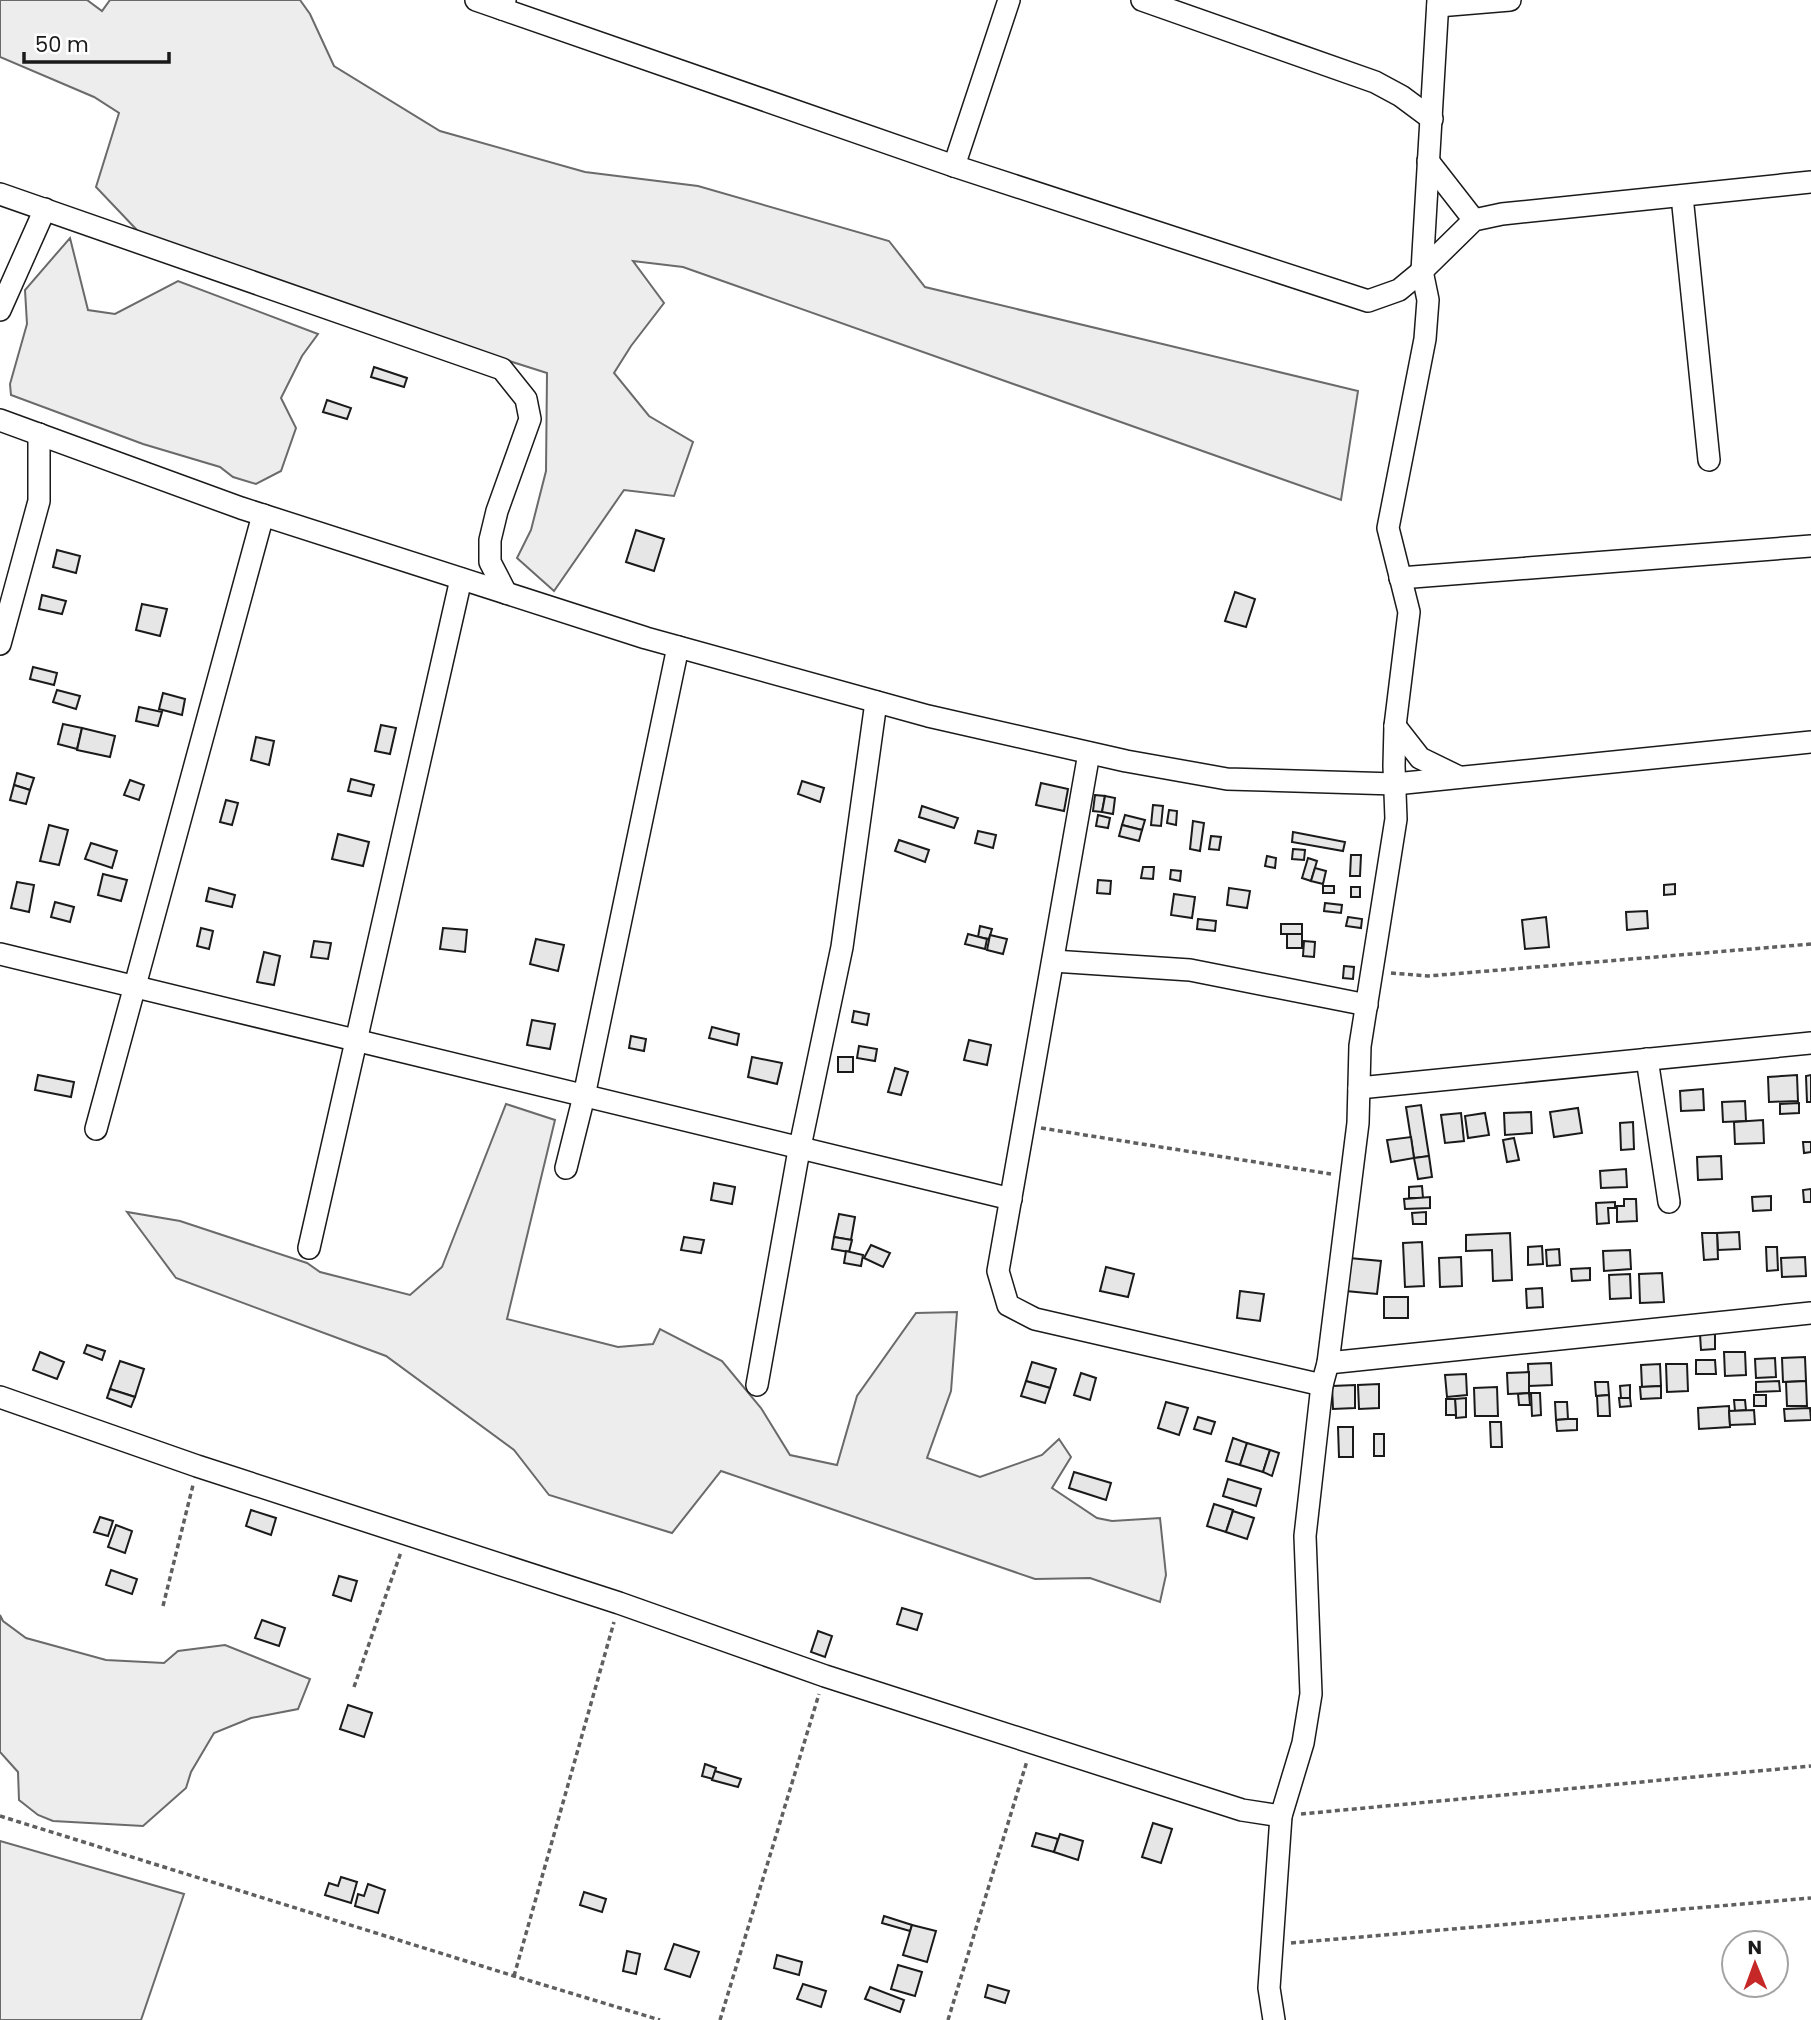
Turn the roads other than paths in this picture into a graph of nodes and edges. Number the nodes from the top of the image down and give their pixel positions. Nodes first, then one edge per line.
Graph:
1 (476, 0) edge
2 (1009, 0) edge
3 (1142, 0) edge
4 (1510, 0) edge
5 (1438, 3) edge
6 (503, 4) edge
7 (1432, 119) junction
8 (1428, 161) junction
9 (954, 166) junction
10 (1811, 182) edge
11 (0, 194) edge
12 (1682, 196) junction
13 (46, 209) junction
14 (1474, 220) junction
15 (1422, 271) junction
16 (0, 310) edge
17 (0, 420) edge
18 (40, 434) junction
19 (1709, 460) dead end
20 (263, 515) junction
21 (1811, 546) edge
22 (1400, 578) junction
23 (461, 579) junction
24 (506, 593) junction
25 (0, 644) edge
26 (678, 647) junction
27 (876, 702) junction
28 (1395, 726) junction
29 (1811, 742) edge
30 (1089, 753) junction
31 (1461, 778) junction
32 (1395, 784) junction
33 (0, 954) edge
34 (1053, 961) junction
35 (134, 988) junction
36 (1367, 1005) junction
37 (357, 1042) junction
38 (1811, 1043) edge
39 (1647, 1059) junction
40 (1359, 1088) junction
41 (584, 1096) junction
42 (96, 1129) dead end
43 (800, 1148) junction
44 (566, 1168) dead end
45 (1011, 1199) junction
46 (1669, 1202) dead end
47 (309, 1248) dead end
48 (1811, 1313) edge
49 (1328, 1363) junction
50 (757, 1385) dead end
51 (1322, 1385) junction
52 (0, 1397) edge
53 (1281, 1816) junction
54 (1274, 2020) edge

1 - 6 street
2 - 9 street
3 - 7 street
4 - 5 street
5 - 7 street
6 - 9 street
7 - 8 street
8 - 14 street
8 - 15 street
9 - 15 street
10 - 12 street
11 - 13 street
12 - 14 street
12 - 19 street
13 - 16 street
13 - 24 street
14 - 15 street
15 - 22 street
17 - 18 street
18 - 20 street
18 - 25 street
20 - 23 street
20 - 35 street
21 - 22 street
22 - 28 street
23 - 24 street
23 - 37 street
24 - 26 street
26 - 27 street
26 - 41 street
27 - 30 street
27 - 43 street
28 - 31 street
28 - 32 street
29 - 31 street
30 - 32 street
30 - 34 street
31 - 32 street
32 - 36 street
33 - 35 street
34 - 36 street
34 - 45 street
35 - 37 street
35 - 42 street
36 - 40 street
37 - 41 street
37 - 47 street
38 - 39 street
39 - 40 street
39 - 46 street
40 - 49 street
41 - 43 street
41 - 44 street
43 - 45 street
43 - 50 street
45 - 51 street
48 - 49 street
49 - 51 street
51 - 53 street
52 - 53 street
53 - 54 street

